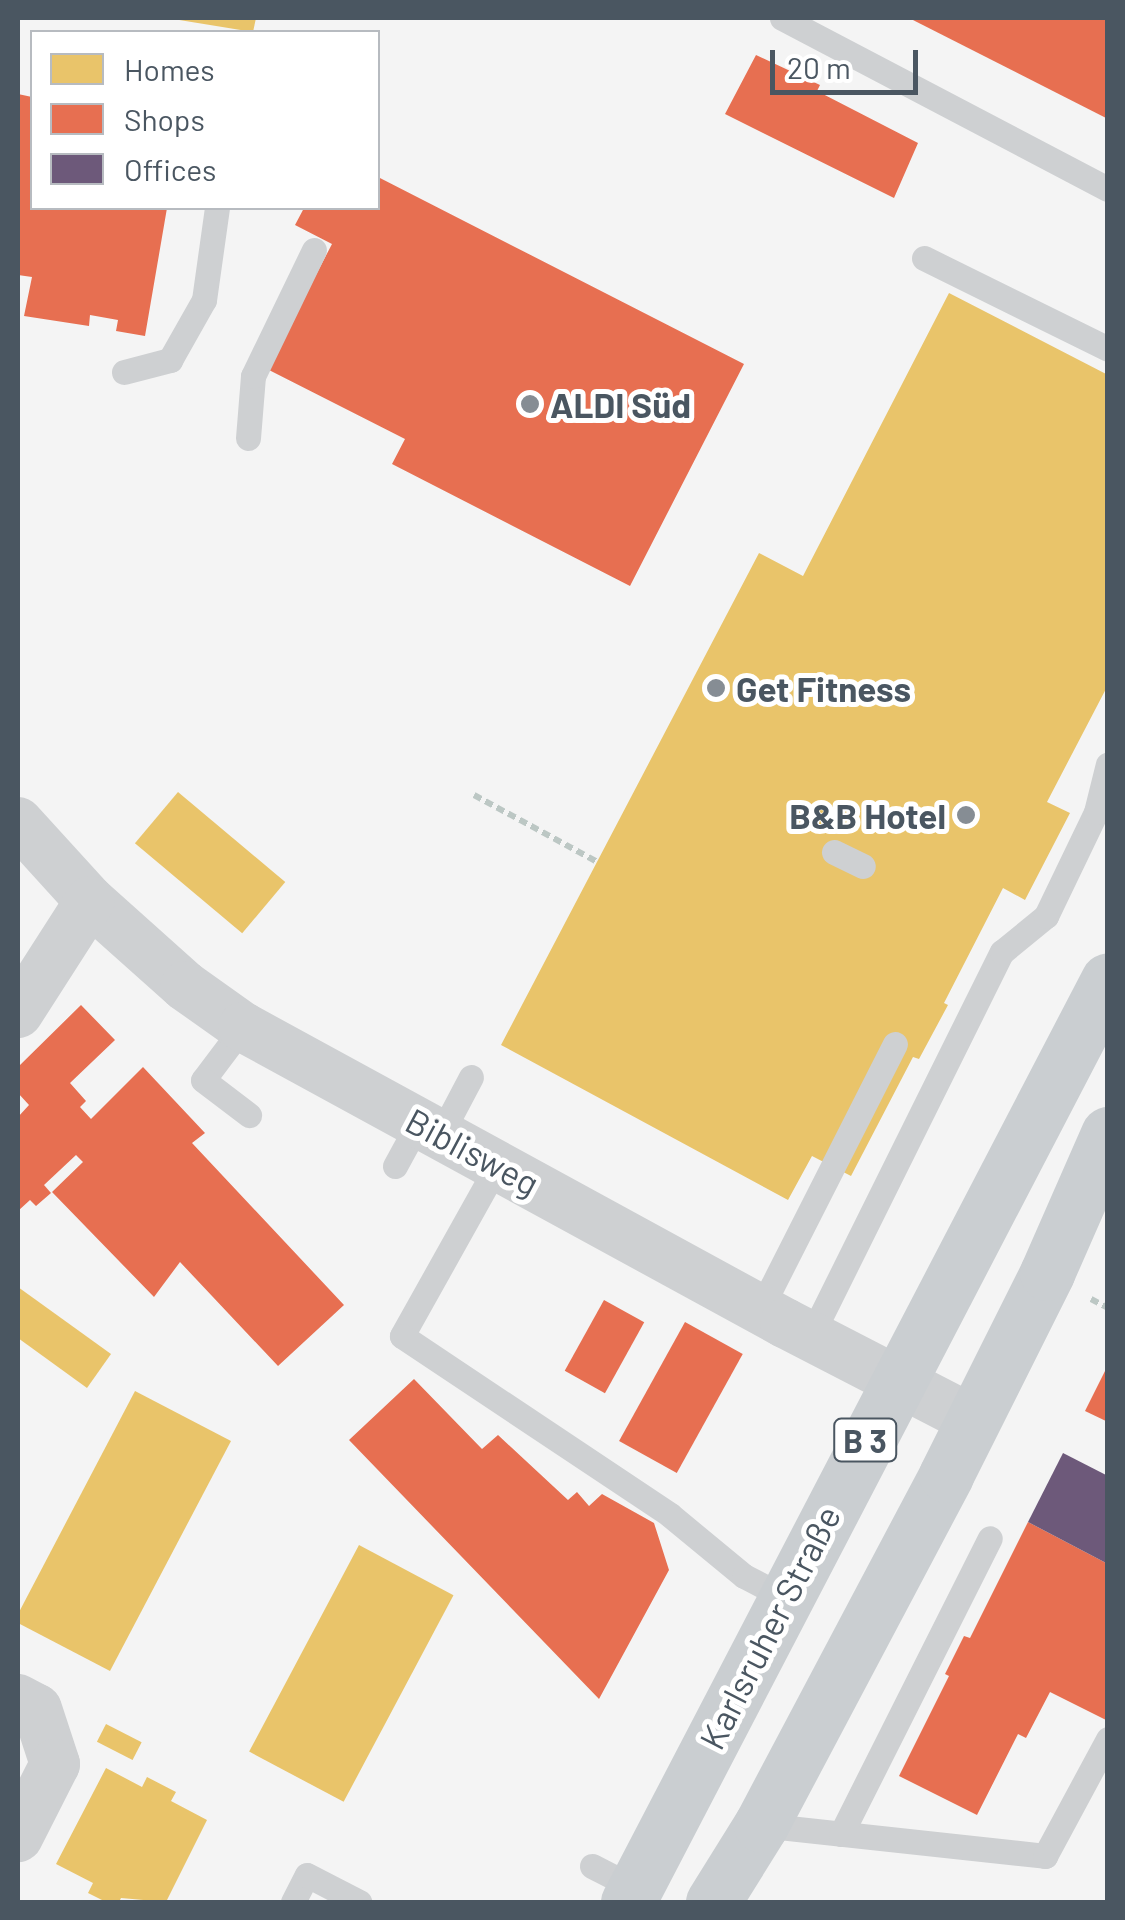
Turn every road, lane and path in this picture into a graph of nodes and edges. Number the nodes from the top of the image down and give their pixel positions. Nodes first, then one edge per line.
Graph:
1 (782, 18) edge
2 (1108, 189) edge
3 (218, 210) edge
4 (314, 250) dead end
5 (924, 258) dead end
6 (1108, 349) edge
7 (124, 372) dead end
8 (248, 438) dead end
9 (1108, 764) edge
10 (474, 795) dead end
11 (18, 822) edge
12 (834, 852) dead end
13 (599, 863) dead end
14 (863, 866) dead end
15 (90, 901) junction
16 (1108, 980) edge
17 (18, 1013) edge
18 (243, 1027) junction
19 (894, 1044) dead end
20 (471, 1078) dead end
21 (248, 1115) dead end
22 (430, 1127) junction
23 (1108, 1134) edge
24 (498, 1164) junction
25 (395, 1166) dead end
26 (761, 1308) junction
27 (812, 1336) junction
28 (895, 1382) junction
29 (973, 1420) junction
30 (990, 1538) dead end
31 (784, 1597) junction
32 (18, 1699) edge
33 (1108, 1739) edge
34 (761, 1825) junction
35 (842, 1834) junction
36 (18, 1837) edge
37 (619, 1886) edge
38 (292, 1902) edge
39 (359, 1902) edge
40 (713, 1902) edge

1 - 2 lane
3 - 7 lane
4 - 8 lane
5 - 6 lane
9 - 27 lane
10 - 13 path
11 - 15 street, Biblisweg
12 - 14 lane
15 - 17 street
15 - 18 street, Biblisweg
16 - 28 main road, Karlsruher Straße / B 3
18 - 21 lane
18 - 22 street, Biblisweg
19 - 26 lane
20 - 22 lane
22 - 24 street, Biblisweg
22 - 25 lane
23 - 29 main road, B 3
24 - 26 street, Biblisweg
24 - 31 lane
26 - 27 street, Biblisweg
27 - 28 street, Biblisweg
28 - 29 street, Biblisweg
28 - 31 main road, Karlsruher Straße / B 3
29 - 34 main road, B 3
30 - 35 lane
31 - 37 main road, Karlsruher Straße / B 3
32 - 36 street
33 - 35 lane
34 - 35 lane
34 - 40 main road, B 3
38 - 39 lane

